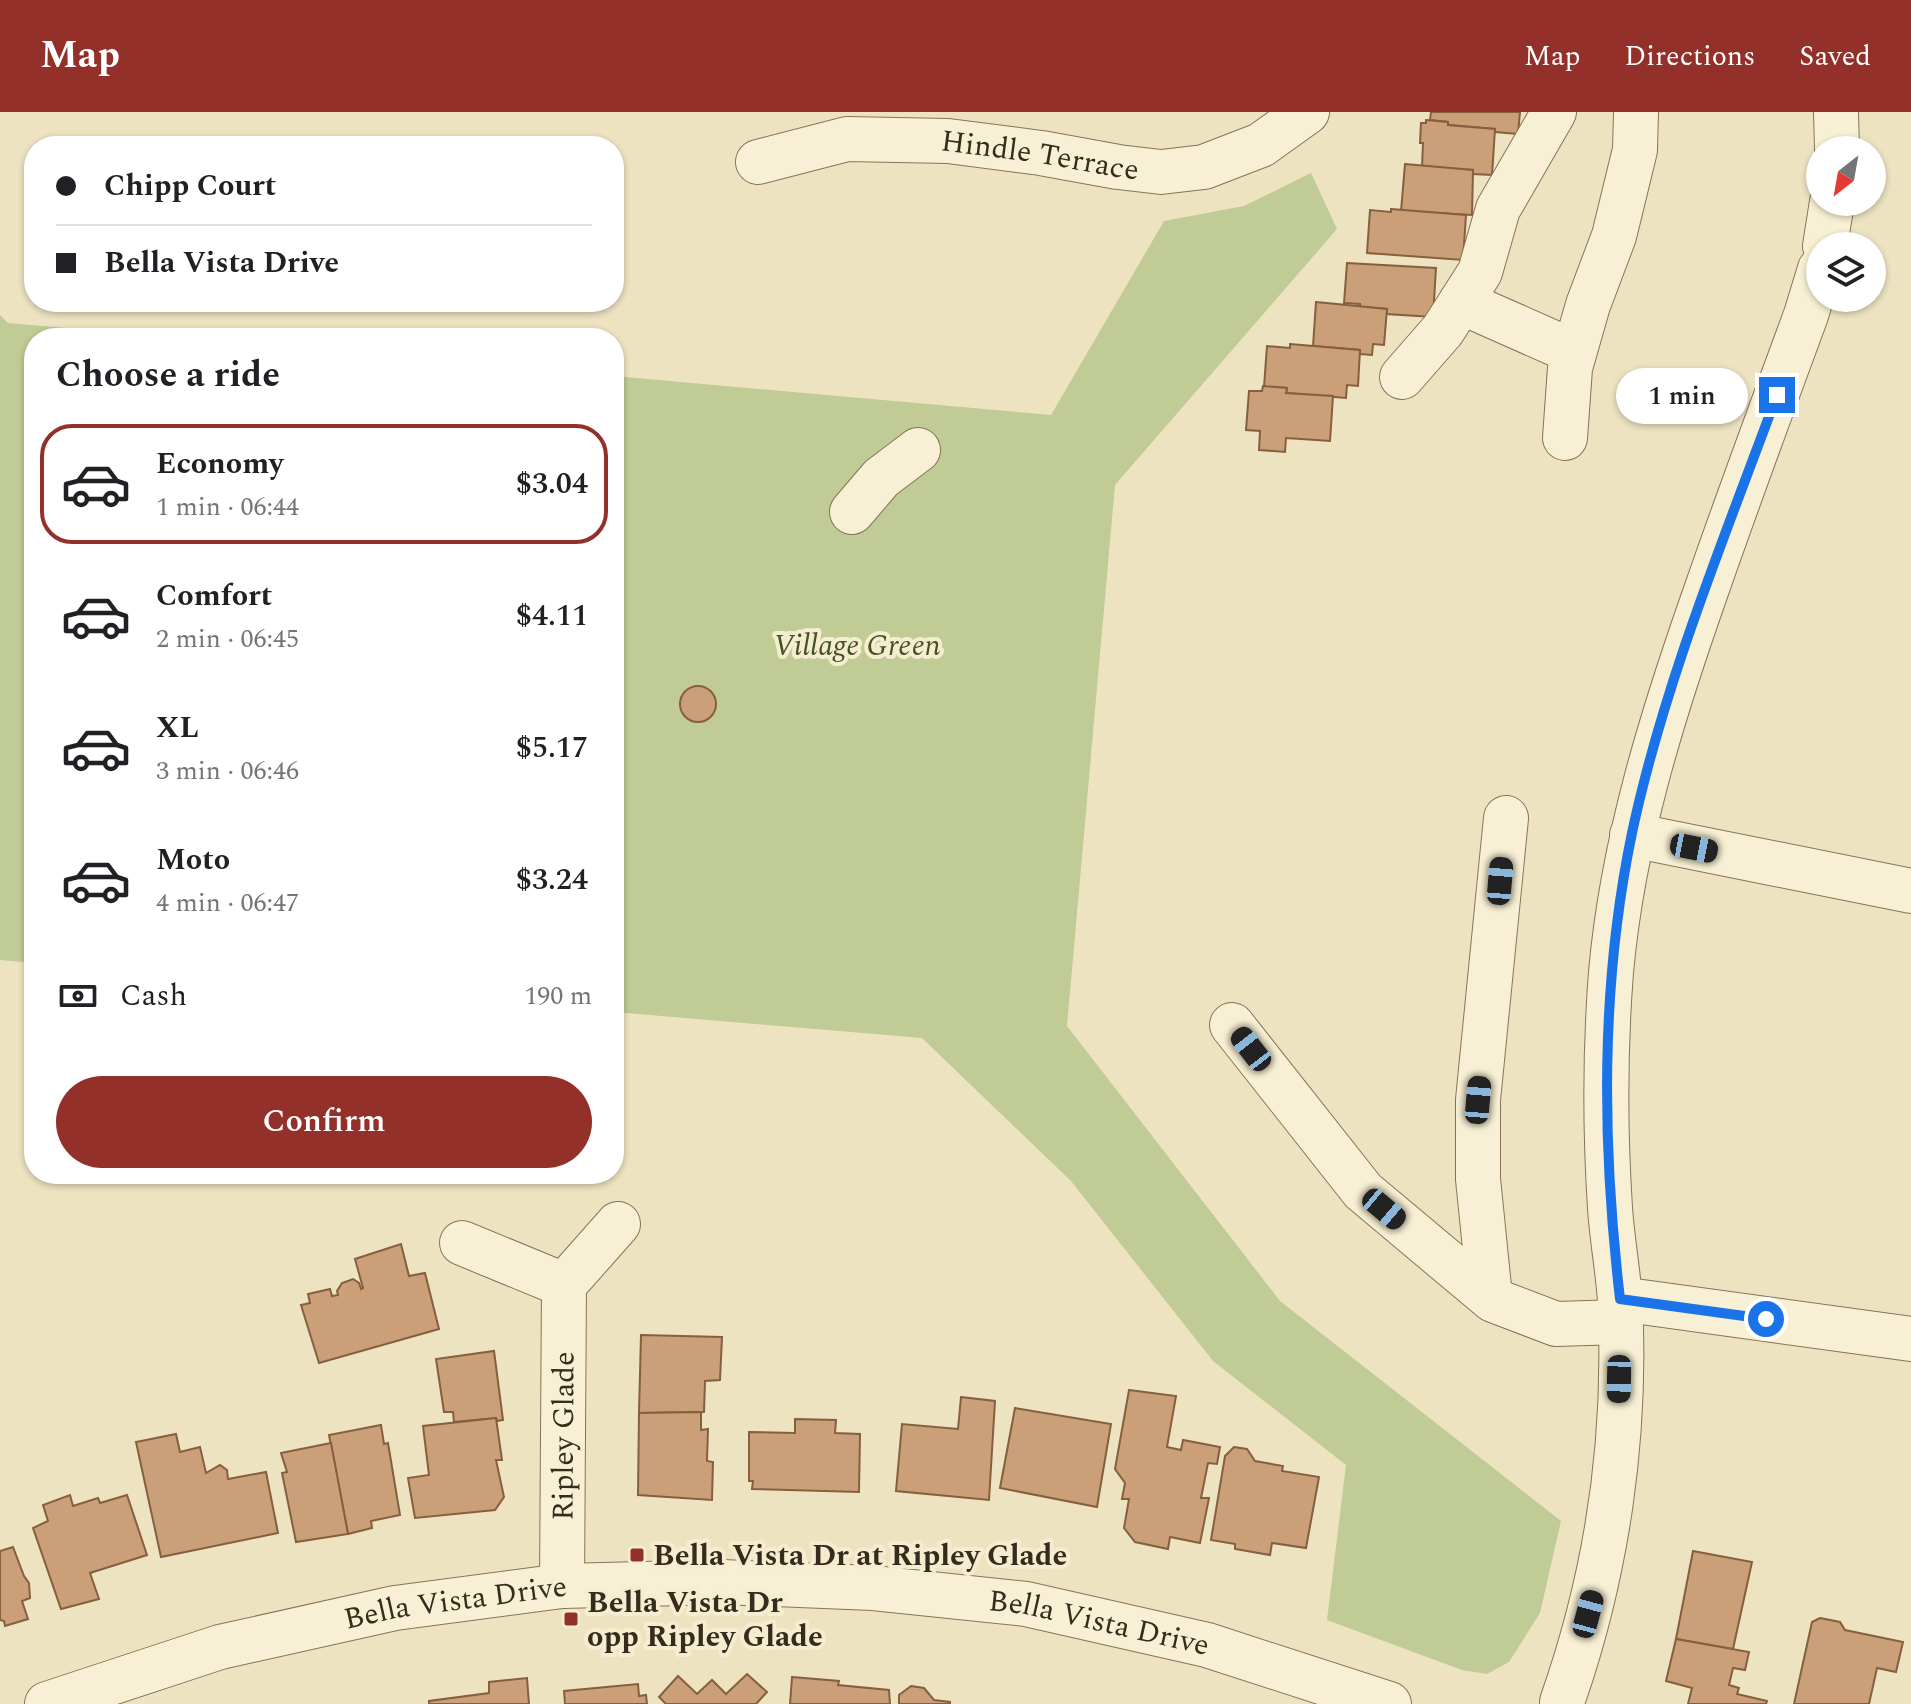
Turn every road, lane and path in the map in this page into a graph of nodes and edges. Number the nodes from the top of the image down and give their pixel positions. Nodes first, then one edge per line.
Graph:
1 (1307, 112) edge
2 (1554, 112) edge
3 (1636, 112) edge
4 (1836, 112) edge
5 (1837, 136) edge
6 (758, 162) dead end
7 (1461, 302) junction
8 (1807, 312) edge
9 (1574, 352) junction
10 (1402, 377) dead end
11 (1565, 438) dead end
12 (918, 450) dead end
13 (852, 512) dead end
14 (1506, 818) dead end
15 (1632, 835) junction
16 (1911, 891) edge
17 (1232, 1025) dead end
18 (618, 1224) dead end
19 (462, 1243) dead end
20 (564, 1285) junction
21 (1490, 1297) junction
22 (1620, 1310) junction
23 (1911, 1339) edge
24 (562, 1586) junction
25 (51, 1703) edge
26 (1553, 1703) edge
27 (1389, 1704) edge

1 - 6 street, Hindle Terrace
2 - 7 street
3 - 9 street
4 - 5 street
7 - 9 street
7 - 10 street
8 - 15 street
9 - 11 street
12 - 13 street
14 - 21 street
15 - 16 street
15 - 22 street
17 - 21 street
18 - 20 street
19 - 20 street
20 - 24 street, Ripley Glade
21 - 22 street
22 - 23 street
22 - 26 street
24 - 25 street, Bella Vista Drive
24 - 27 street, Bella Vista Drive

